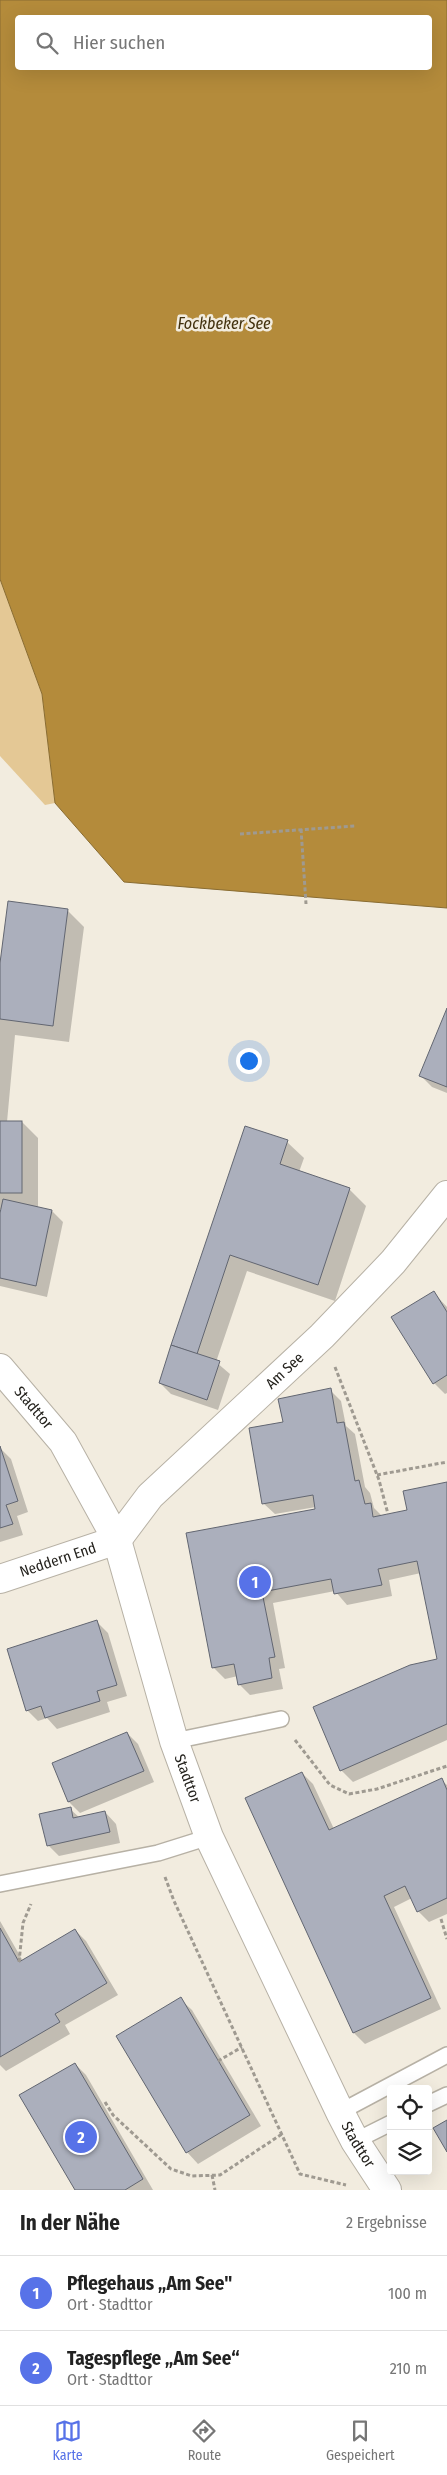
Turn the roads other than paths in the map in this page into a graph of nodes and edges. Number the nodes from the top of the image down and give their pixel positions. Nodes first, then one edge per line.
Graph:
1 (447, 1195) edge
2 (0, 1368) edge
3 (117, 1540) junction
4 (0, 1579) edge
5 (281, 1719) road end
6 (174, 1741) junction
7 (209, 1837) junction
8 (0, 1884) edge
9 (447, 2055) edge
10 (447, 2095) edge
11 (432, 2102) edge
12 (340, 2112) junction
13 (387, 2125) edge
14 (355, 2141) junction
15 (384, 2186) edge

1 - 3 street, Am See
2 - 3 street, Stadttor
3 - 4 street, Neddern End
3 - 6 street, Stadttor
5 - 6 lane
6 - 7 street, Stadttor
7 - 8 lane
7 - 12 street, Stadttor
9 - 12 lane
10 - 11 lane
12 - 14 street, Stadttor
13 - 14 lane
14 - 15 street, Stadttor

